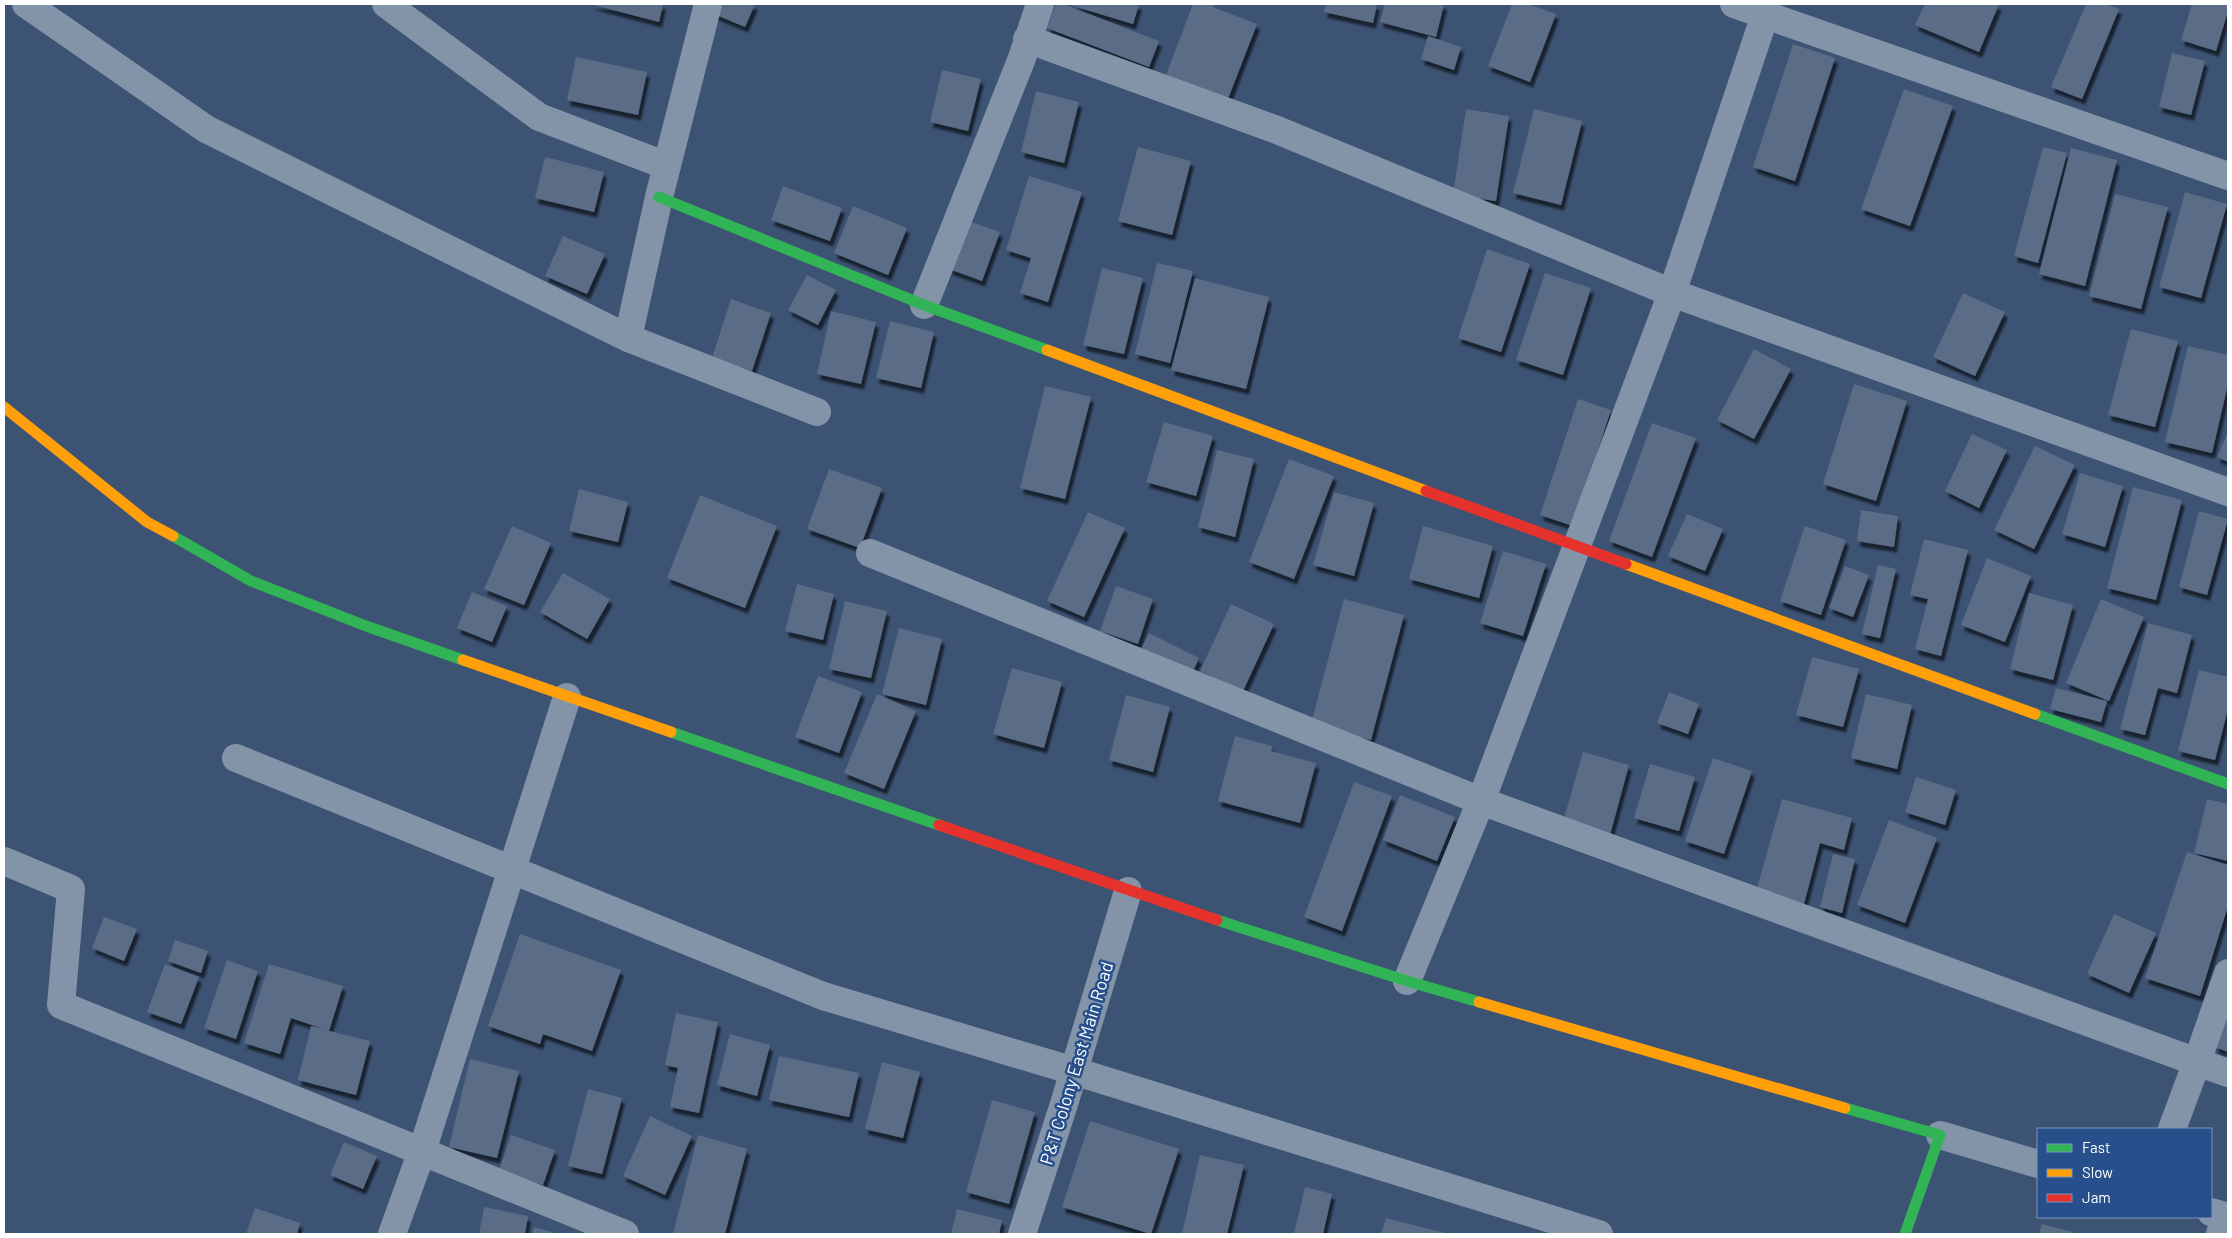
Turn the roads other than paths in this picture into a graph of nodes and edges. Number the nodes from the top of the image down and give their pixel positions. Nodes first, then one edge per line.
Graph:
1 (26, 4) edge
2 (386, 4) edge
3 (708, 4) edge
4 (1040, 4) edge
5 (1734, 4) edge
6 (1766, 15) junction
7 (1027, 39) junction
8 (667, 166) junction
9 (2228, 176) edge
10 (659, 197) junction
11 (1672, 292) junction
12 (924, 305) junction
13 (628, 338) junction
14 (4, 407) edge
15 (817, 412) dead end
16 (2228, 492) edge
17 (1576, 546) junction
18 (870, 553) dead end
19 (567, 697) junction
20 (236, 758) dead end
21 (2228, 784) edge
22 (1481, 801) junction
23 (4, 861) edge
24 (512, 870) junction
25 (1128, 891) junction
26 (2228, 973) edge
27 (1407, 981) junction
28 (2197, 1062) junction
29 (1074, 1071) junction
30 (2228, 1073) edge
31 (2172, 1128) edge
32 (1940, 1135) junction
33 (422, 1152) junction
34 (2037, 1164) edge
35 (392, 1234) edge
36 (625, 1234) edge
37 (1022, 1234) edge
38 (1599, 1234) edge
39 (1905, 1234) edge

1 - 13 street
2 - 8 street
3 - 8 street
4 - 7 street
5 - 6 street
6 - 9 street
6 - 11 street
7 - 11 street
7 - 12 street
8 - 10 street
10 - 12 street
10 - 13 street
11 - 16 street
11 - 17 street
12 - 17 street
13 - 15 street
14 - 19 street
17 - 21 street
17 - 22 street
18 - 22 street
19 - 24 street
19 - 25 street
20 - 24 street
22 - 27 street
22 - 28 street
23 - 33 street
24 - 29 street
24 - 33 street
25 - 27 street
25 - 29 street, P&T Colony East Main Road
26 - 28 street
27 - 32 street
28 - 30 street
28 - 31 street
29 - 37 street, P&T Colony East Main Road
29 - 38 street
32 - 34 street
32 - 39 street
33 - 35 street
33 - 36 street

